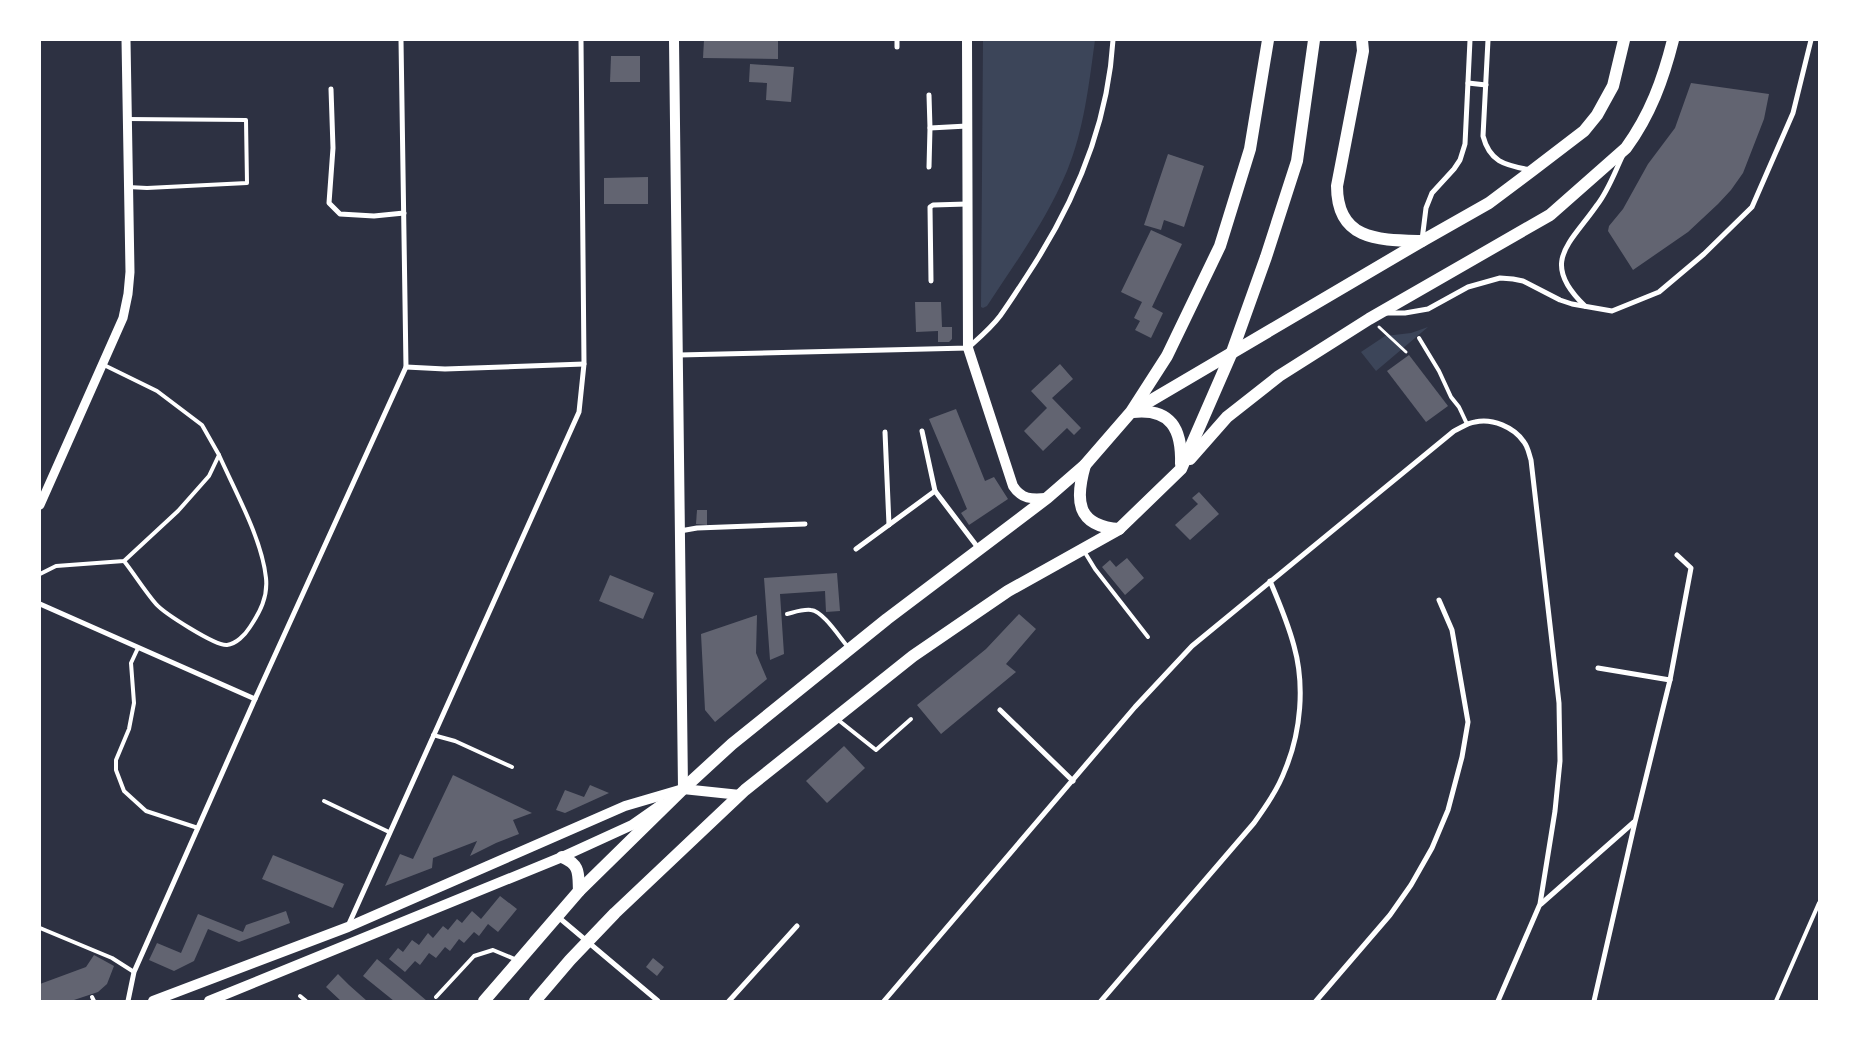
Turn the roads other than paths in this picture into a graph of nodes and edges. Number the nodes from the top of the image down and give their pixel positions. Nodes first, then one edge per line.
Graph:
1 (126, 40) edge
2 (401, 40) edge
3 (580, 40) edge
4 (674, 40) edge
5 (897, 40) edge
6 (967, 40) edge
7 (1113, 40) edge
8 (1268, 40) edge
9 (1314, 40) edge
10 (1362, 40) edge
11 (1470, 40) edge
12 (1488, 40) edge
13 (1624, 40) edge
14 (1673, 40) edge
15 (1811, 40) edge
16 (897, 47) dead end
17 (1468, 84) junction
18 (1486, 85) junction
19 (332, 89) dead end
20 (929, 95) dead end
21 (127, 119) junction
22 (967, 126) junction
23 (930, 128) junction
24 (1626, 148) junction
25 (929, 166) dead end
26 (1533, 170) junction
27 (128, 187) junction
28 (968, 204) junction
29 (404, 213) junction
30 (1422, 241) junction
31 (931, 281) dead end
32 (1585, 306) junction
33 (1374, 316) junction
34 (1419, 338) dead end
35 (968, 348) junction
36 (1232, 352) junction
37 (679, 355) junction
38 (584, 364) junction
39 (103, 365) junction
40 (406, 367) junction
41 (1131, 412) junction
42 (1467, 424) junction
43 (922, 431) dead end
44 (885, 432) dead end
45 (219, 455) junction
46 (1085, 466) junction
47 (1181, 469) junction
48 (935, 491) junction
49 (1047, 498) junction
50 (40, 505) edge
51 (805, 524) dead end
52 (889, 525) junction
53 (1119, 529) junction
54 (680, 531) junction
55 (856, 549) dead end
56 (979, 549) junction
57 (1082, 550) junction
58 (1677, 555) dead end
59 (124, 561) junction
60 (40, 574) edge
61 (1270, 581) junction
62 (1439, 600) dead end
63 (40, 604) edge
64 (787, 614) dead end
65 (1148, 637) dead end
66 (138, 648) junction
67 (850, 649) junction
68 (1598, 668) dead end
69 (1670, 680) junction
70 (255, 700) junction
71 (1000, 710) dead end
72 (835, 718) junction
73 (911, 719) dead end
74 (433, 735) junction
75 (512, 767) dead end
76 (1073, 781) junction
77 (683, 789) junction
78 (740, 795) junction
79 (324, 801) dead end
80 (1635, 822) junction
81 (198, 828) junction
82 (390, 832) junction
83 (562, 858) junction
84 (460, 879) junction
85 (578, 892) junction
86 (466, 896) junction
87 (1819, 903) edge
88 (1540, 904) junction
89 (557, 916) junction
90 (797, 926) dead end
91 (348, 927) junction
92 (40, 928) edge
93 (587, 942) junction
94 (519, 961) junction
95 (134, 972) junction
96 (300, 996) dead end
97 (436, 997) dead end
98 (128, 1001) edge
99 (153, 1001) edge
100 (210, 1001) edge
101 (306, 1001) edge
102 (484, 1001) edge
103 (535, 1001) edge
104 (658, 1001) edge
105 (729, 1001) edge
106 (884, 1001) edge
107 (1101, 1001) edge
108 (1316, 1001) edge
109 (1498, 1001) edge
110 (1594, 1001) edge
111 (1776, 1001) edge

1 - 21 street
2 - 29 street
3 - 38 street
4 - 37 main road
5 - 16 street
6 - 22 main road
7 - 35 street
8 - 41 main road
9 - 36 main road
10 - 30 main road
11 - 17 street
12 - 18 street
13 - 26 main road
14 - 24 main road
15 - 32 street
17 - 18 street
17 - 30 street
18 - 26 street
19 - 29 street
20 - 23 street
21 - 27 street
21 - 27 lane
22 - 23 street
22 - 28 main road
23 - 25 street
24 - 32 street
24 - 33 main road
26 - 30 main road
27 - 39 street
28 - 31 street
28 - 35 main road
29 - 40 street
30 - 36 main road
32 - 33 street
33 - 47 main road
34 - 42 lane
35 - 37 street
35 - 49 main road
36 - 41 main road
36 - 47 main road
37 - 54 main road
38 - 40 street
38 - 74 street
39 - 45 lane
39 - 50 street
40 - 70 street
41 - 46 main road
41 - 47 main road
42 - 61 street
42 - 88 street
43 - 48 street
44 - 52 street
45 - 59 lane
45 - 59 lane
46 - 49 main road
46 - 53 main road
47 - 53 main road
48 - 52 street
48 - 56 street
49 - 56 main road
51 - 54 street
52 - 55 street
53 - 57 main road
54 - 77 main road
56 - 67 main road
57 - 65 lane
57 - 72 main road
58 - 69 street
59 - 60 lane
61 - 76 street
61 - 107 street
62 - 108 street
63 - 66 street
64 - 67 lane
66 - 70 street
66 - 81 lane
67 - 77 main road
68 - 69 street
69 - 80 street
70 - 81 street
71 - 76 street
72 - 73 lane
72 - 78 main road
74 - 75 lane
74 - 82 street
76 - 106 street
77 - 78 main road
77 - 83 main road
77 - 84 main road
77 - 85 main road
78 - 93 main road
79 - 82 lane
80 - 88 street
80 - 110 street
81 - 95 street
82 - 91 street
83 - 85 main road
83 - 86 main road
84 - 86 main road
84 - 91 main road
85 - 89 main road
86 - 100 main road
87 - 111 lane
88 - 109 street
89 - 93 street
89 - 94 main road
90 - 105 street
91 - 99 main road
92 - 95 lane
93 - 103 main road
93 - 104 street
94 - 97 lane
94 - 102 main road
95 - 98 street
96 - 101 lane

